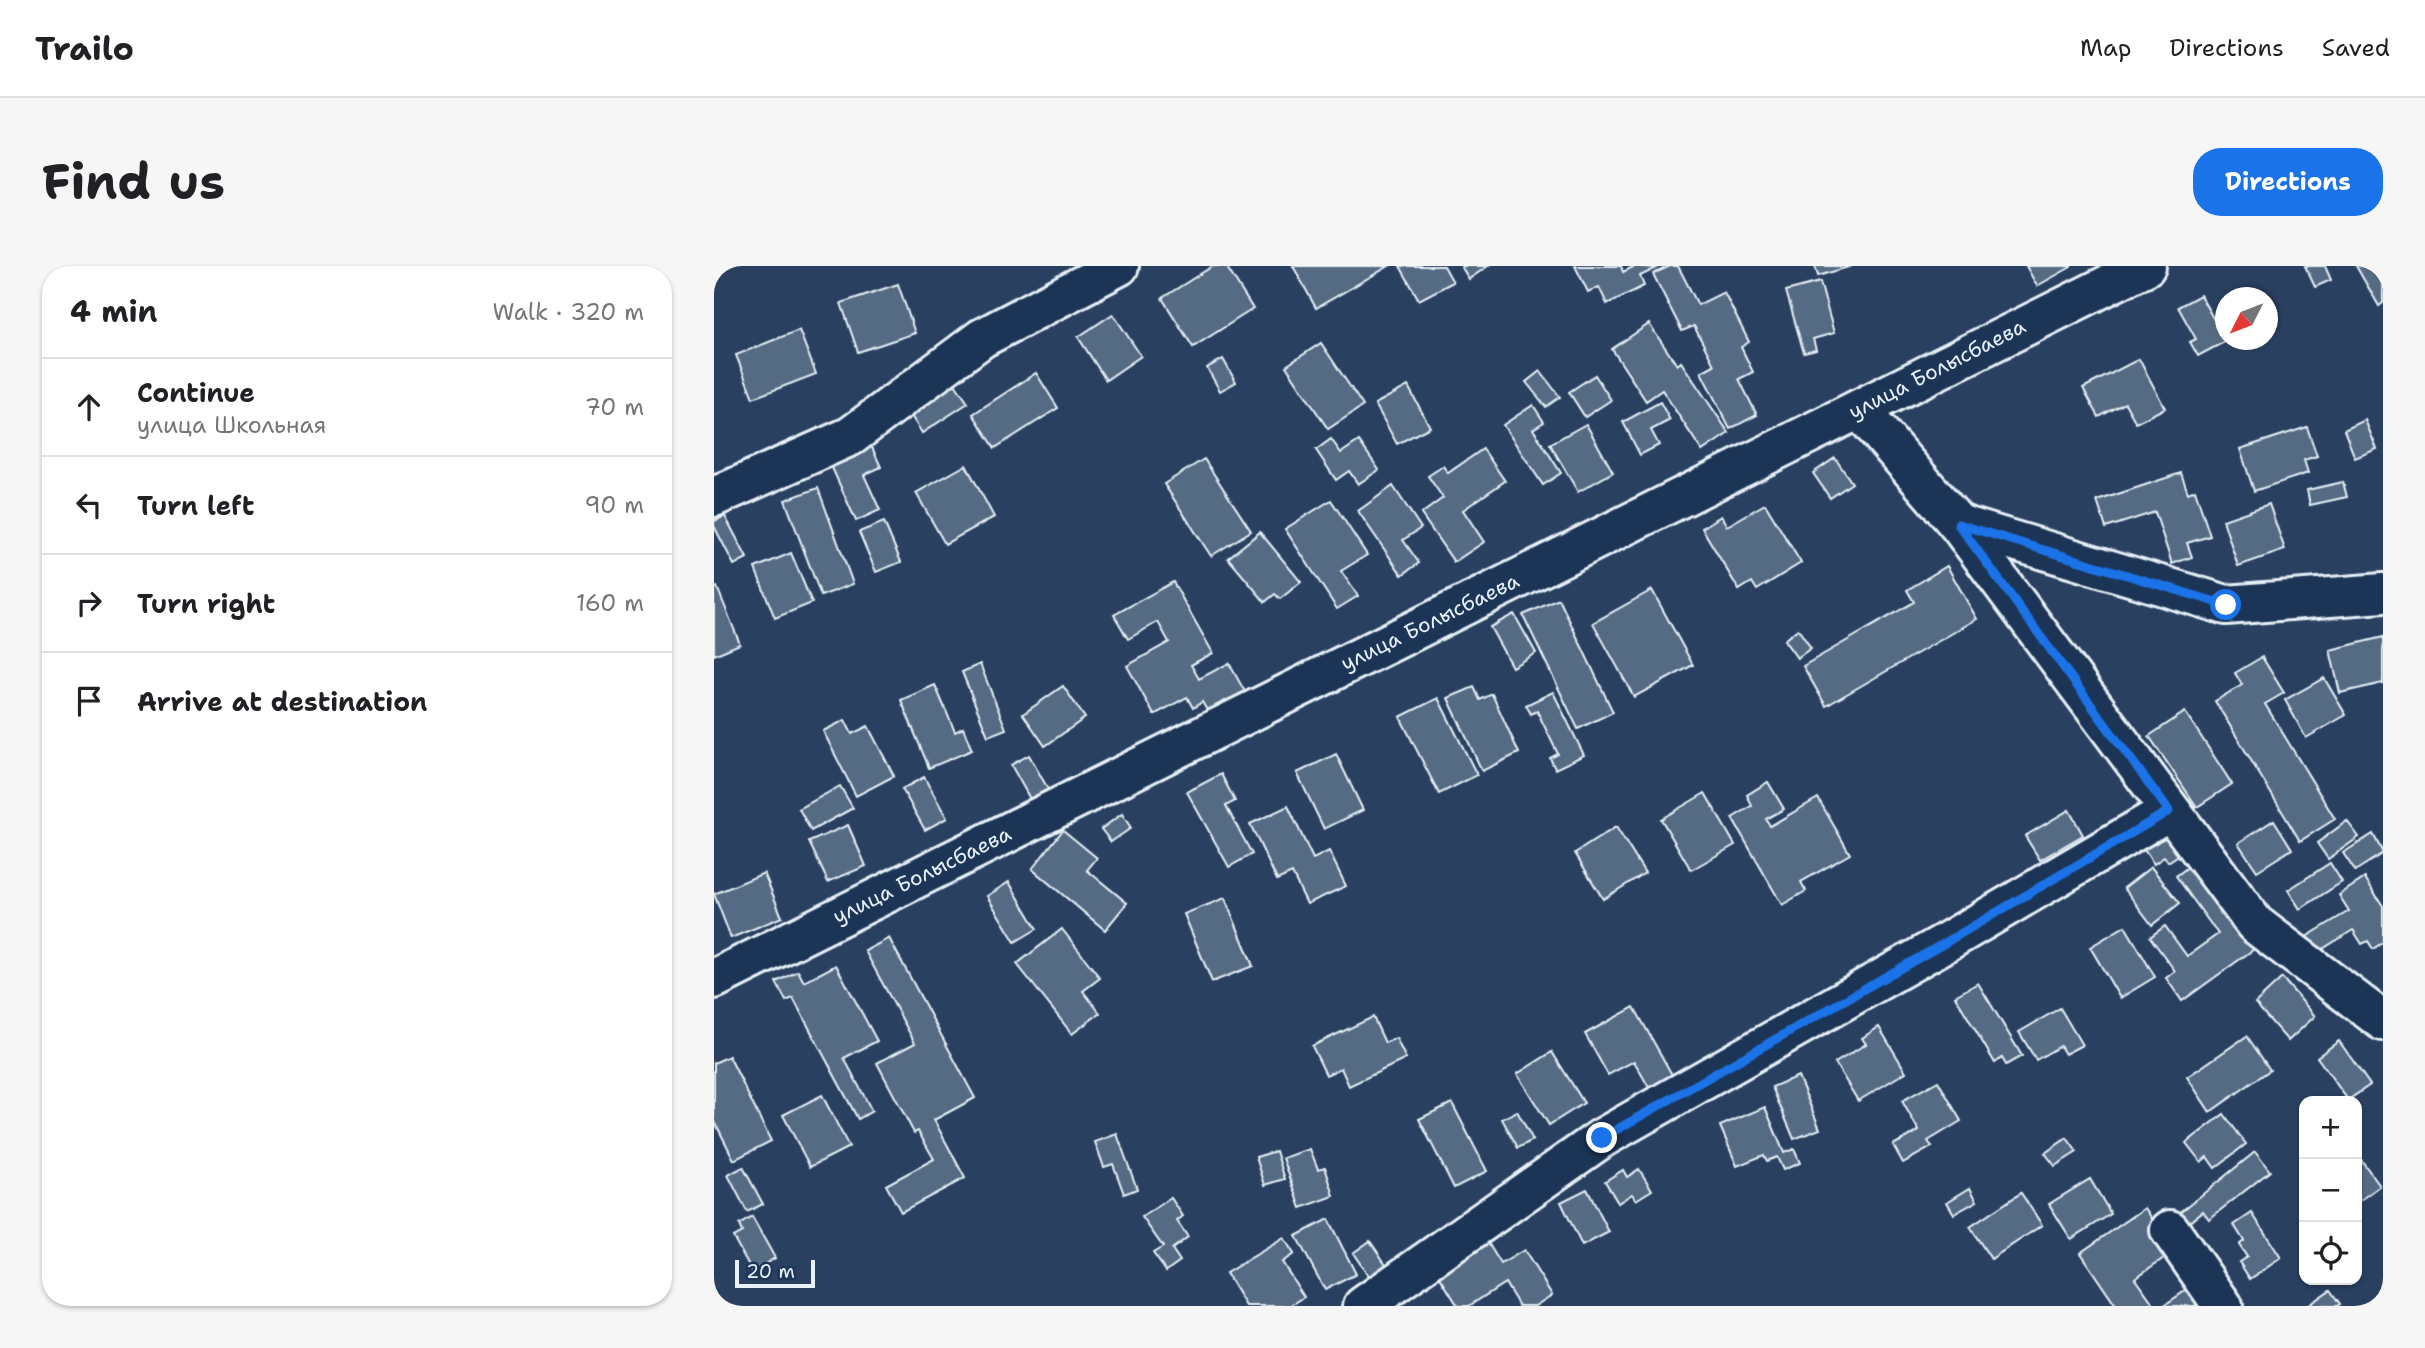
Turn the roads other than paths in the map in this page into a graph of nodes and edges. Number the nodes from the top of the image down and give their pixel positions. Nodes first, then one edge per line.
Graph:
1 (1118, 266) edge
2 (2146, 266) edge
3 (2098, 276) edge
4 (1859, 409) junction
5 (714, 497) edge
6 (1958, 524) junction
7 (2383, 593) edge
8 (2169, 811) junction
9 (714, 979) edge
10 (2383, 1021) edge
11 (2170, 1230) dead end
12 (1363, 1306) edge
13 (2223, 1306) edge

1 - 5 street
2 - 3 street, улица Болысбаева
3 - 4 street, улица Болысбаева
4 - 6 street
4 - 9 street, улица Болысбаева
6 - 7 street
6 - 8 street
8 - 10 street
8 - 12 street
11 - 13 street

